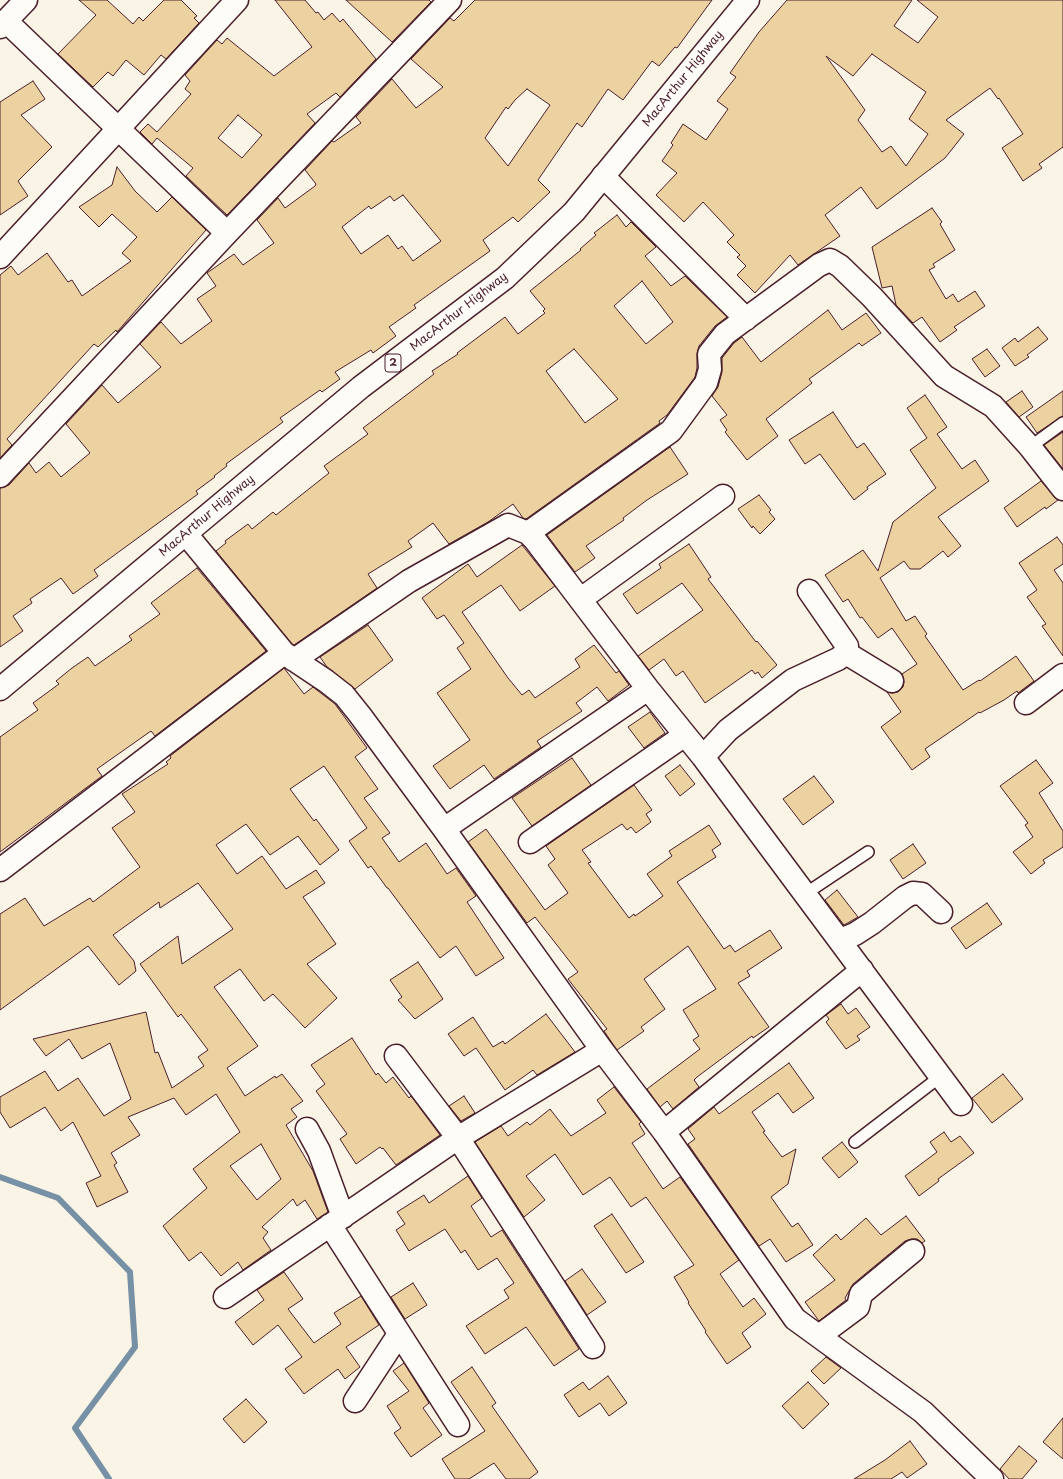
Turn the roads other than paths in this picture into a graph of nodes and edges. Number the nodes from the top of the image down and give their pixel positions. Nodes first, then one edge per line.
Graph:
1 (26, 0) edge
2 (237, 0) edge
3 (450, 0) edge
4 (748, 0) edge
5 (3, 24) edge
6 (119, 129) junction
7 (603, 176) junction
8 (227, 233) junction
9 (0, 257) edge
10 (746, 319) junction
11 (1063, 423) edge
12 (1030, 447) junction
13 (0, 476) edge
14 (1063, 489) edge
15 (723, 496) dead end
16 (528, 533) junction
17 (186, 534) junction
18 (809, 591) dead end
19 (581, 599) junction
20 (846, 653) junction
21 (289, 656) junction
22 (1063, 675) edge
23 (892, 681) dead end
24 (0, 689) edge
25 (648, 689) junction
26 (1026, 703) dead end
27 (685, 735) junction
28 (703, 757) junction
29 (444, 828) junction
30 (530, 842) dead end
31 (868, 852) dead end
32 (0, 870) edge
33 (805, 894) junction
34 (941, 912) dead end
35 (840, 940) junction
36 (862, 970) junction
37 (602, 1050) junction
38 (396, 1056) dead end
39 (941, 1076) junction
40 (961, 1104) dead end
41 (307, 1129) dead end
42 (664, 1132) junction
43 (458, 1138) junction
44 (855, 1142) dead end
45 (336, 1221) junction
46 (913, 1251) dead end
47 (225, 1297) dead end
48 (399, 1334) junction
49 (819, 1336) junction
50 (593, 1347) dead end
51 (355, 1401) dead end
52 (458, 1425) dead end
53 (988, 1478) edge

1 - 5 main road
2 - 6 main road
3 - 8 main road
4 - 7 main road, MacArthur Highway / 2
5 - 6 main road
6 - 8 main road
6 - 9 main road
7 - 10 main road
7 - 17 main road, MacArthur Highway / 2
8 - 13 main road
10 - 12 main road
10 - 16 main road
11 - 12 lane
12 - 14 main road
15 - 19 main road
16 - 19 main road
16 - 21 main road
17 - 21 main road
17 - 24 main road, MacArthur Highway / 2
18 - 20 main road
19 - 25 main road
20 - 23 main road
20 - 28 main road
21 - 29 main road
21 - 32 main road
22 - 26 main road
25 - 27 main road
25 - 29 main road
27 - 28 main road
27 - 30 main road
28 - 33 main road
29 - 37 main road
31 - 33 lane
33 - 35 main road
34 - 35 main road
35 - 36 main road
36 - 39 main road
36 - 42 main road
37 - 42 main road
37 - 43 main road
38 - 43 main road
39 - 40 main road
39 - 44 lane
41 - 45 main road
42 - 49 main road
43 - 45 main road
43 - 50 main road
45 - 47 main road
45 - 48 main road
46 - 49 main road
48 - 51 main road
48 - 52 main road
49 - 53 main road

